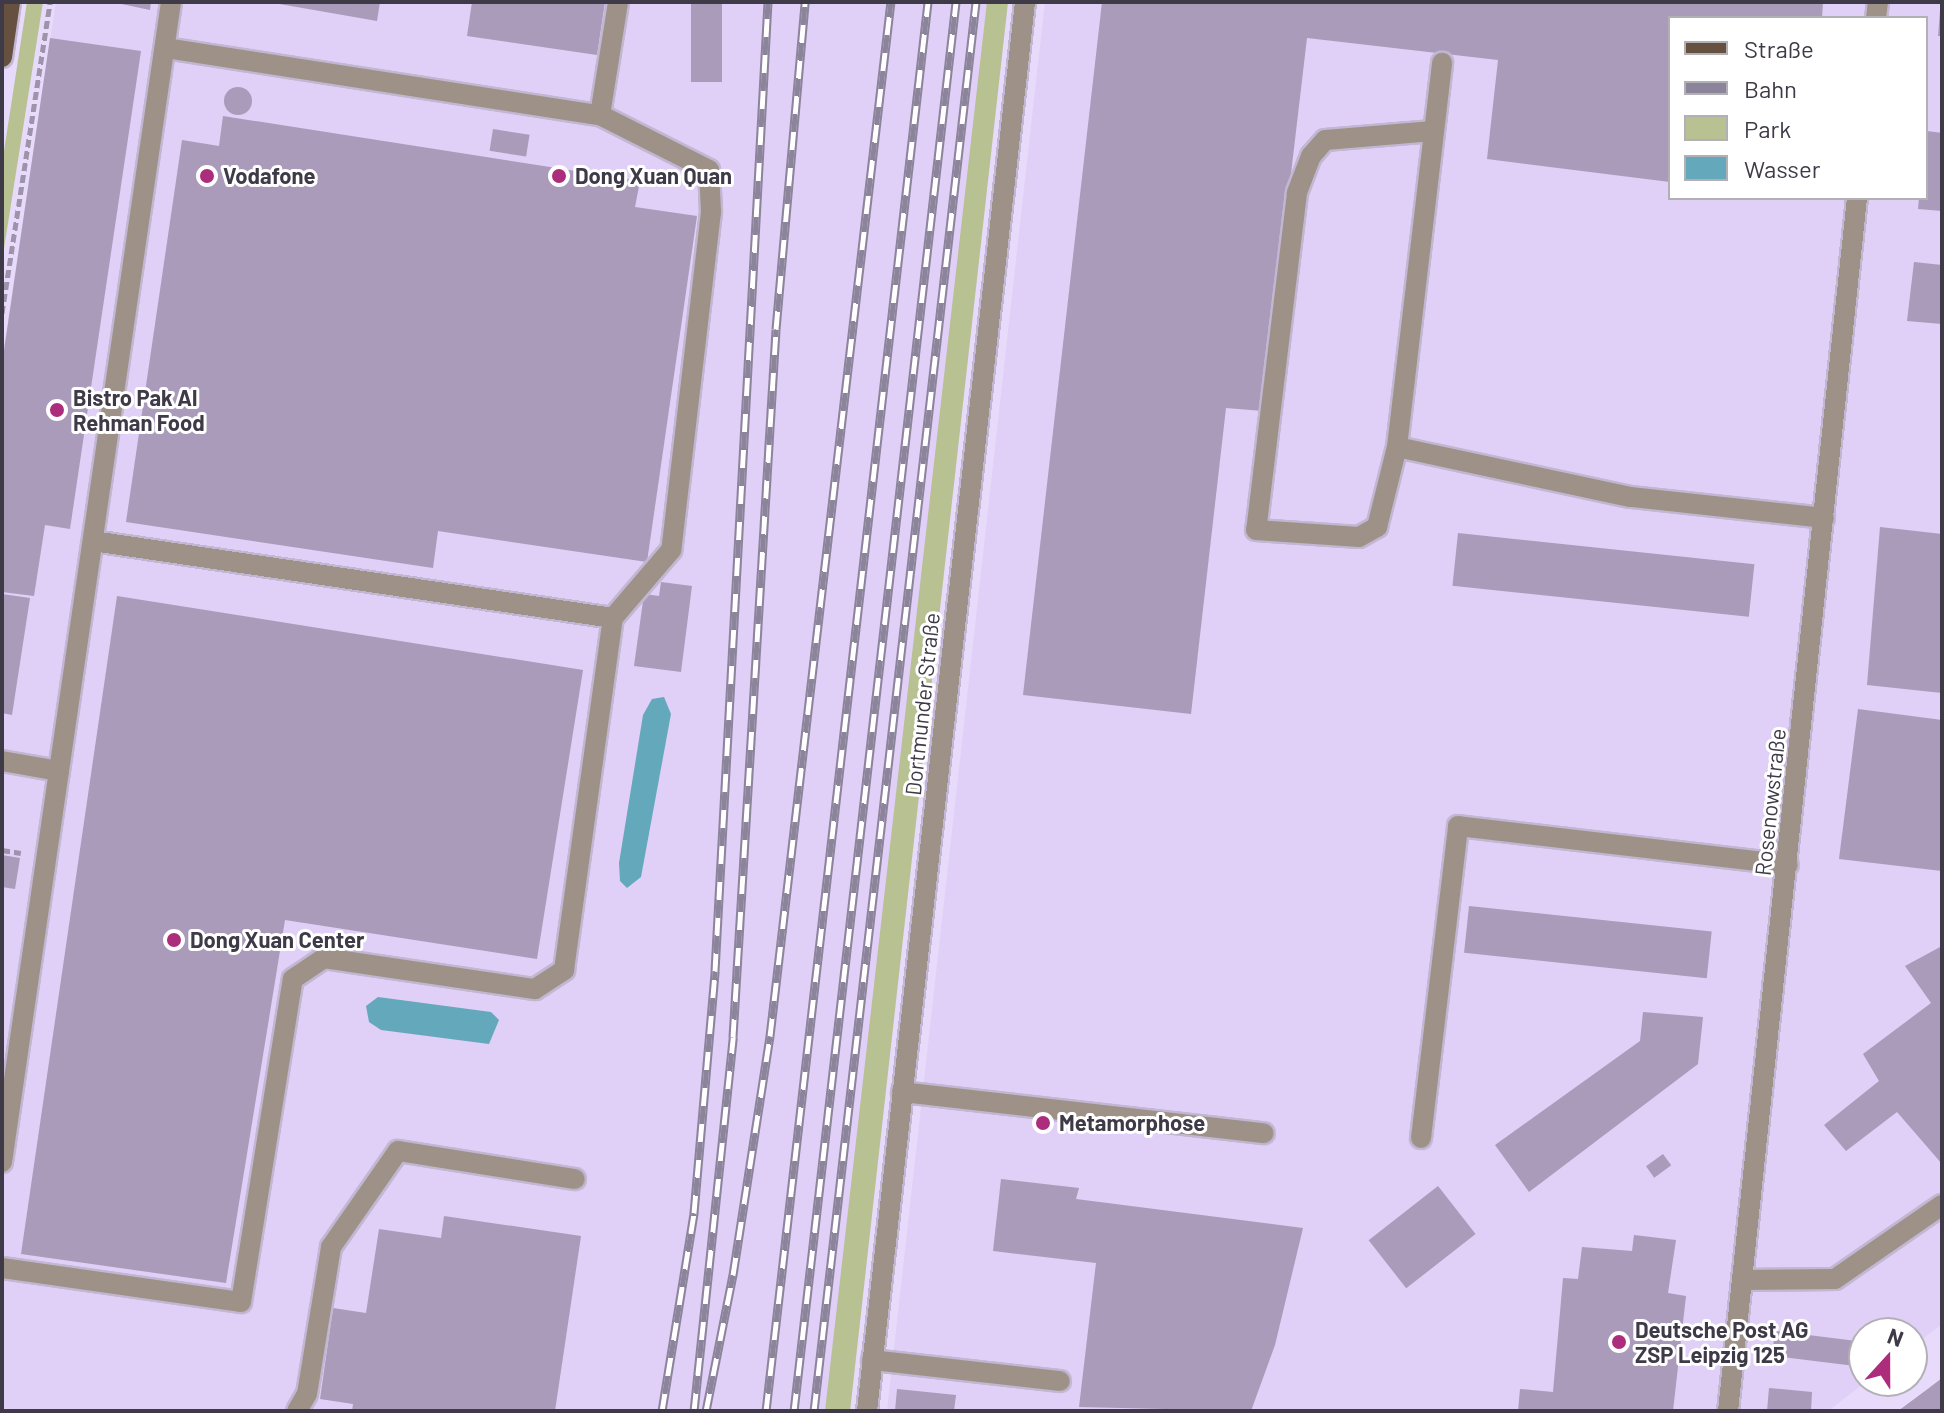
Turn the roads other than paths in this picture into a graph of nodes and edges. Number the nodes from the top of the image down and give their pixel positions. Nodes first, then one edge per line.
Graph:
1 (10, 2) edge
2 (171, 2) edge
3 (618, 2) edge
4 (1025, 2) edge
5 (165, 48) junction
6 (2, 57) edge
7 (1442, 63) dead end
8 (600, 115) junction
9 (1433, 131) junction
10 (1857, 200) edge
11 (1397, 447) junction
12 (1824, 518) junction
13 (93, 541) junction
14 (613, 618) junction
15 (2, 761) edge
16 (59, 771) junction
17 (1788, 865) junction
18 (902, 1092) junction
19 (1264, 1133) dead end
20 (1421, 1138) dead end
21 (2, 1162) edge
22 (575, 1179) dead end
23 (1942, 1205) edge
24 (2, 1268) edge
25 (1742, 1280) junction
26 (872, 1360) junction
27 (1060, 1381) dead end
28 (297, 1411) edge
29 (867, 1411) edge
30 (1728, 1411) edge

1 - 6 main road
2 - 5 street
3 - 8 street
4 - 18 street, Dortmunder Straße
5 - 8 street
5 - 13 street
7 - 9 street
8 - 14 street
9 - 11 street
9 - 11 street
10 - 12 street, Rosenowstraße
11 - 12 street
12 - 17 street, Rosenowstraße
13 - 14 street
13 - 16 street
14 - 24 street
15 - 16 street
16 - 21 street
17 - 20 street
17 - 25 street, Rosenowstraße
18 - 19 street
18 - 26 street, Dortmunder Straße
22 - 28 street
23 - 25 street
25 - 30 street, Rosenowstraße
26 - 27 street
26 - 29 street, Dortmunder Straße

